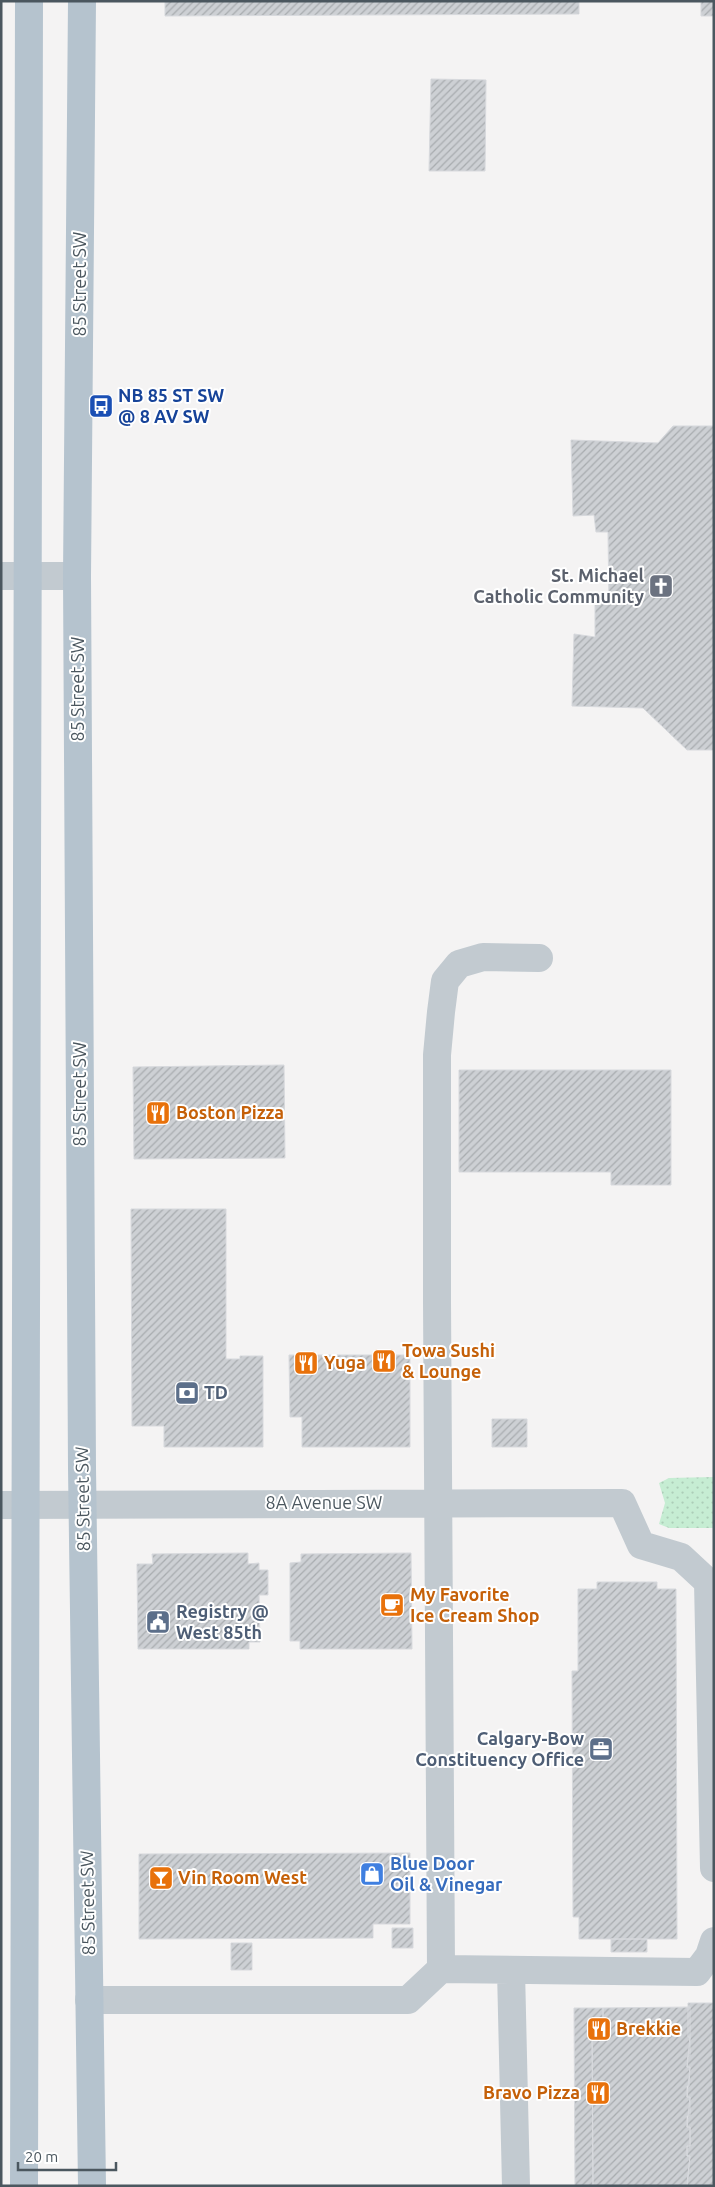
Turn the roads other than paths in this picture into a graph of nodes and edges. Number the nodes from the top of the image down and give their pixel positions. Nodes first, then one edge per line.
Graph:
1 (29, 1) edge
2 (83, 6) edge
3 (14, 576) edge
4 (77, 576) junction
5 (538, 958) dead end
6 (439, 1503) junction
7 (14, 1504) edge
8 (83, 1504) junction
9 (714, 1868) edge
10 (714, 1941) edge
11 (441, 1969) junction
12 (511, 1970) junction
13 (89, 2000) junction
14 (24, 2186) edge
15 (92, 2186) edge
16 (516, 2186) edge

1 - 3 main road
2 - 4 main road, 85 Street SW
3 - 4 street
3 - 7 main road
4 - 8 main road, 85 Street SW
5 - 6 street
6 - 8 street, 8A Avenue SW
6 - 9 street, 8A Avenue SW
6 - 11 street
7 - 8 street, 8A Avenue SW
7 - 14 main road
8 - 13 main road, 85 Street SW
10 - 12 street
11 - 12 street
11 - 13 street
12 - 16 street
13 - 15 main road, 85 Street SW

